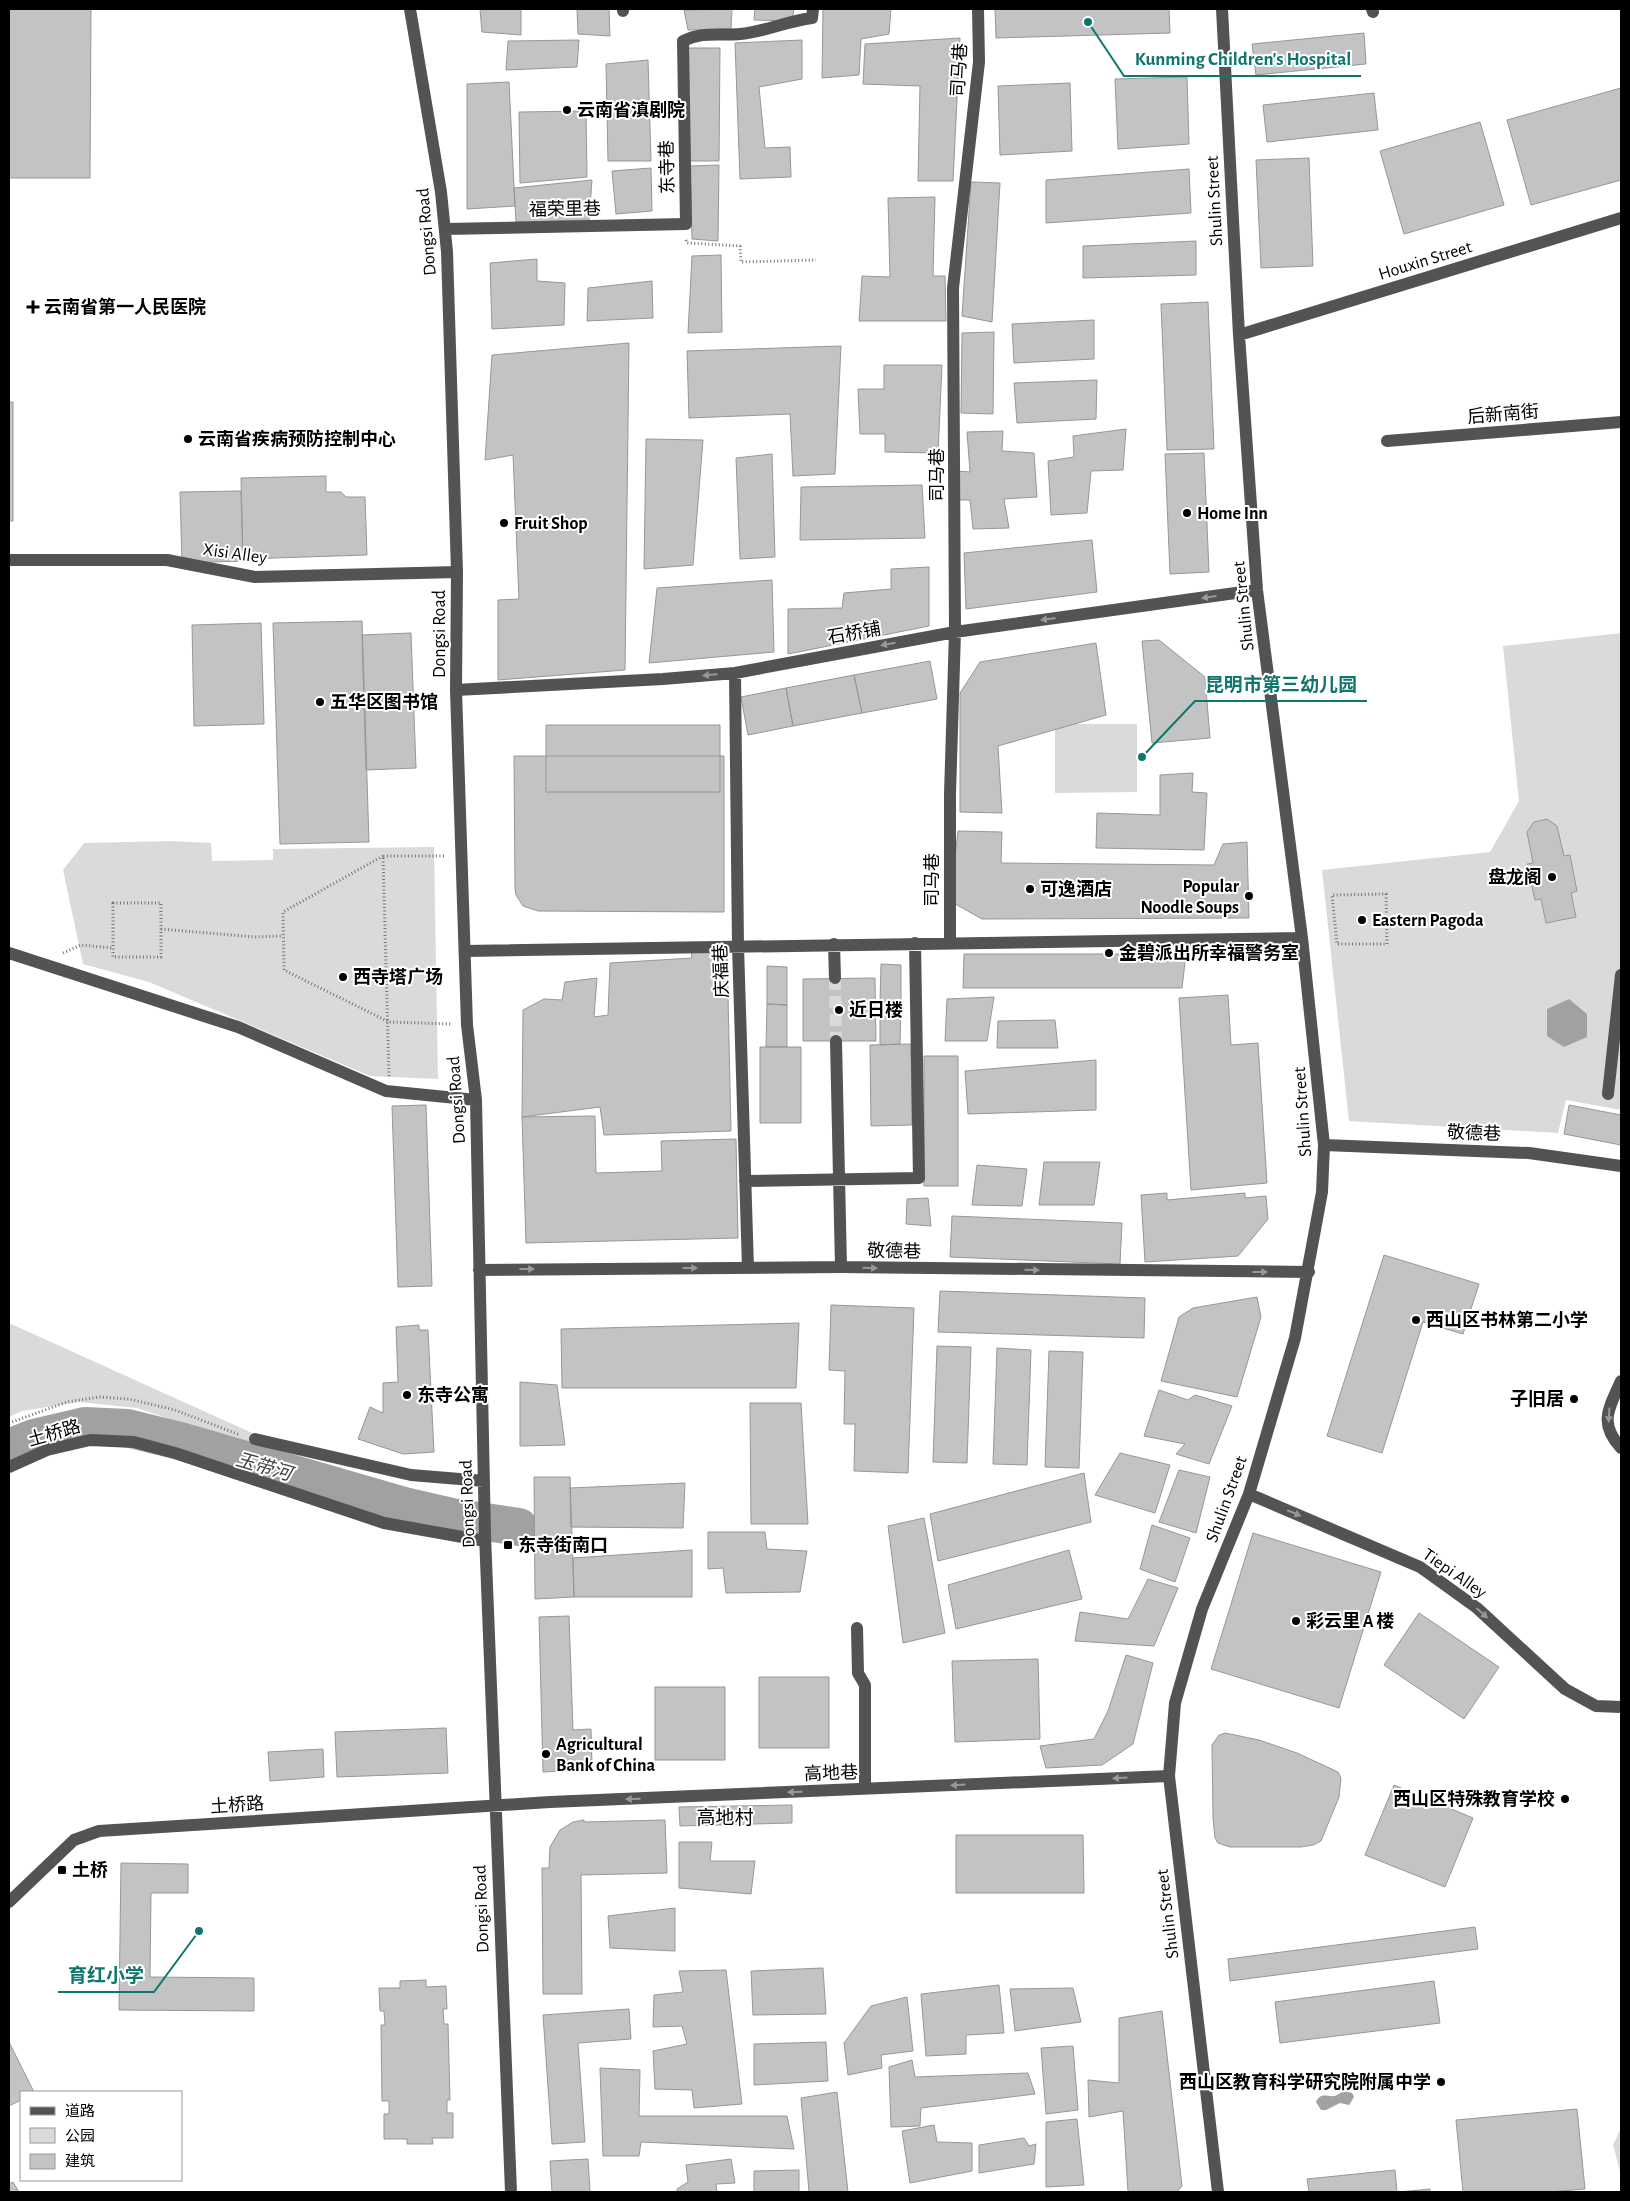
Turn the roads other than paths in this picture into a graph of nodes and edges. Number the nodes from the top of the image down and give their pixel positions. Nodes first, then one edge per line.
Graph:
1 (410, 9) edge
2 (813, 9) edge
3 (978, 9) edge
4 (1222, 9) edge
5 (1621, 218) edge
6 (686, 224) joint
7 (445, 229) junction
8 (1239, 335) junction
9 (1621, 422) edge
10 (1387, 441) dead end
11 (9, 560) edge
12 (457, 572) junction
13 (1257, 590) junction
14 (955, 632) junction
15 (735, 672) junction
16 (456, 690) junction
17 (1302, 938) junction
18 (950, 942) junction
19 (915, 943) junction
20 (834, 944) junction
21 (738, 946) junction
22 (464, 951) junction
23 (9, 953) edge
24 (1621, 975) edge
25 (835, 978) tunnel mouth
26 (836, 1041) tunnel mouth
27 (1608, 1094) dead end
28 (476, 1100) junction
29 (1324, 1145) junction
30 (1621, 1166) edge
31 (839, 1180) junction
32 (745, 1181) junction
33 (841, 1267) junction
34 (748, 1268) junction
35 (478, 1270) junction
36 (1309, 1272) junction
37 (1621, 1381) edge
38 (255, 1438) road end
39 (1621, 1448) edge
40 (9, 1467) edge
41 (484, 1485) junction
42 (1249, 1494) junction
43 (485, 1538) junction
44 (857, 1628) dead end
45 (1621, 1707) edge
46 (1169, 1776) junction
47 (865, 1789) junction
48 (494, 1806) junction
49 (9, 1902) edge
50 (511, 2192) edge
51 (1218, 2192) edge

1 - 7 street, Dongsi Road
2 - 6 street, 东寺巷
3 - 14 street, 司马巷
4 - 8 street, Shulin Street
5 - 8 street, Houxin Street
6 - 7 street, 福荣里巷
7 - 12 street, Dongsi Road
8 - 13 street, Shulin Street
9 - 10 street, 后新南街
11 - 12 street, Xisi Alley
12 - 16 street, Dongsi Road
13 -> 14 street, 石桥铺
13 - 17 street, Shulin Street
14 -> 15 street, 石桥铺
14 - 18 street, 司马巷
15 -> 16 street, 石桥铺
15 - 21 street, 庆福巷
16 - 22 street, Dongsi Road
17 - 18 street
17 - 29 street, Shulin Street
18 - 19 street
19 - 20 street
19 - 31 street
20 - 21 street
20 - 25 street
21 - 22 street
21 - 32 street, 庆福巷
22 - 28 street, Dongsi Road
23 - 28 street
24 - 27 street
26 - 31 street
28 - 35 street, Dongsi Road
29 - 30 street, 敬德巷
29 - 36 street, Shulin Street
31 - 32 street
31 - 33 street
32 - 34 street, 庆福巷
33 - 34 street, 敬德巷
33 -> 36 street, 敬德巷
35 -> 34 street, 敬德巷
35 - 41 street, Dongsi Road
36 - 42 street, Shulin Street
37 -> 39 street
38 - 41 street
40 - 43 street, 土桥路
41 - 43 street, Dongsi Road
42 -> 45 street, Tiepi Alley
42 - 46 street, Shulin Street
43 - 48 street, Dongsi Road
44 - 47 street
46 -> 47 street, 高地巷
46 - 51 street, Shulin Street
47 -> 48 street, 高地巷
48 - 49 street, 土桥路
48 - 50 street, Dongsi Road

